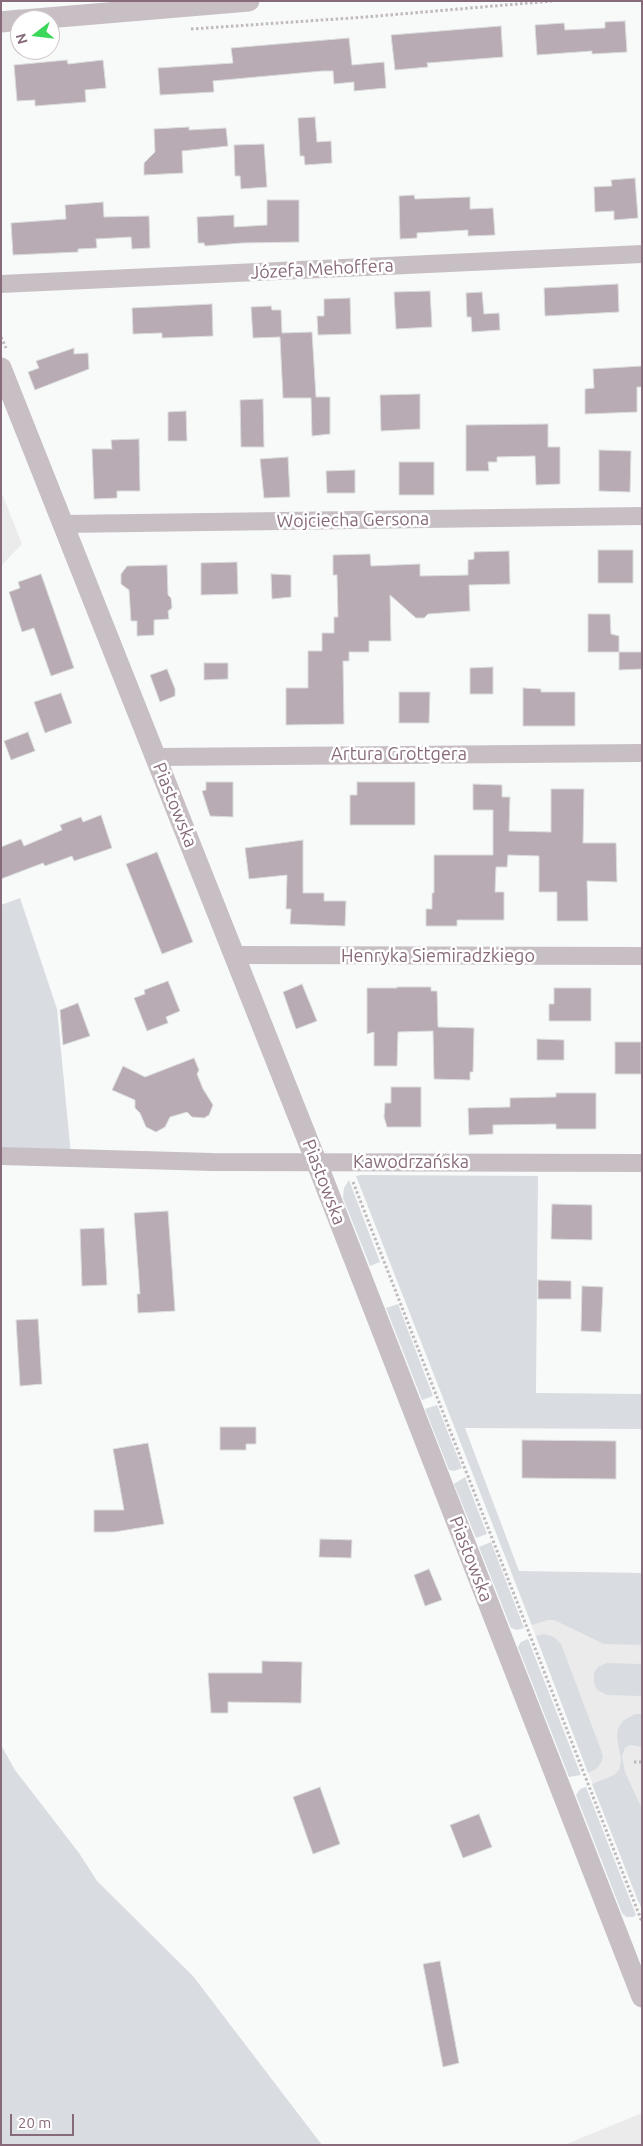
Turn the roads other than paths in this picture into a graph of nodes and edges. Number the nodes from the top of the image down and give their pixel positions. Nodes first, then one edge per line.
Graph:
1 (249, 1) edge
2 (60, 17) edge
3 (642, 254) edge
4 (1, 284) edge
5 (1, 368) edge
6 (642, 516) edge
7 (64, 524) junction
8 (642, 753) edge
9 (156, 757) junction
10 (234, 955) junction
11 (642, 956) edge
12 (1, 1156) edge
13 (316, 1161) junction
14 (642, 1163) edge
15 (642, 1997) edge

1 - 2 street
3 - 4 street, Józefa Mehoffera
5 - 7 street, Piastowska
6 - 7 street, Wojciecha Gersona
7 - 9 street, Piastowska
8 - 9 street, Artura Grottgera
9 - 10 street, Piastowska
10 - 11 street, Henryka Siemiradzkiego
10 - 13 street, Piastowska
12 - 13 street, Kawodrzańska
13 - 14 street, Kawodrzańska
13 - 15 street, Piastowska

